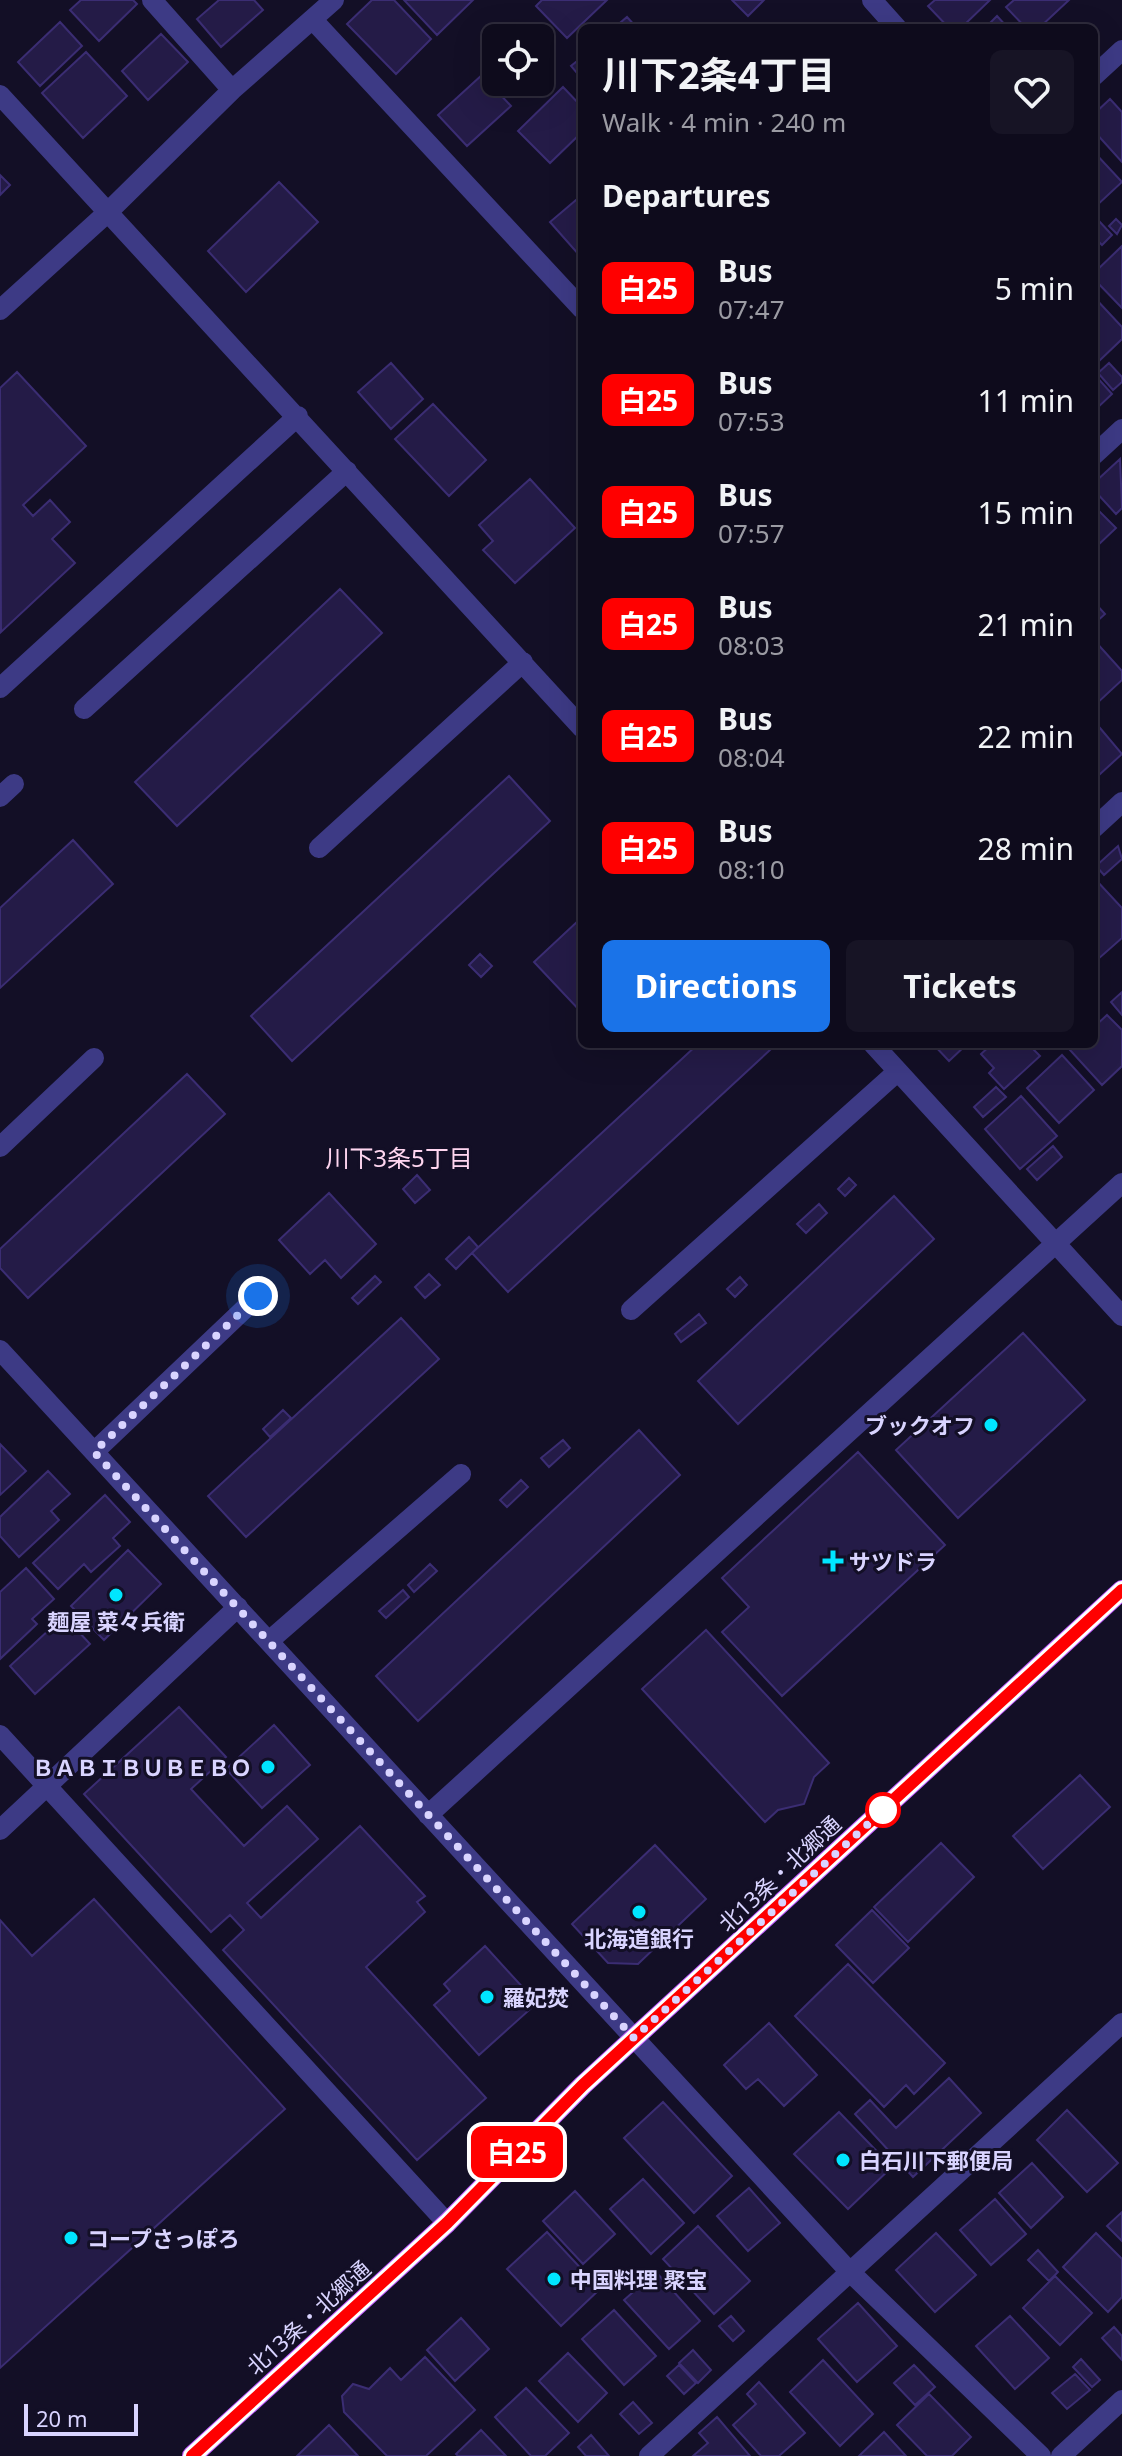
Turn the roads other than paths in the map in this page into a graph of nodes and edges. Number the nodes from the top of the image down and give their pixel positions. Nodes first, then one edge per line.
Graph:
1 (152, 0) edge
2 (334, 0) edge
3 (872, 0) edge
4 (313, 20) junction
5 (893, 24) edge
6 (1122, 50) edge
7 (1098, 72) edge
8 (232, 90) junction
9 (0, 95) edge
10 (107, 213) junction
11 (578, 305) edge
12 (0, 310) edge
13 (298, 416) junction
14 (1122, 429) edge
15 (1098, 451) edge
16 (347, 471) junction
17 (523, 662) junction
18 (0, 688) edge
19 (84, 709) dead end
20 (578, 724) edge
21 (1122, 802) edge
22 (1098, 824) edge
23 (319, 848) dead end
24 (876, 1048) edge
25 (94, 1058) dead end
26 (897, 1072) junction
27 (0, 1147) edge
28 (1122, 1183) edge
29 (1055, 1244) junction
30 (258, 1296) dead end
31 (631, 1310) dead end
32 (1122, 1316) edge
33 (0, 1350) edge
34 (94, 1452) junction
35 (461, 1474) dead end
36 (1122, 1590) edge
37 (238, 1607) junction
38 (269, 1641) junction
39 (0, 1735) edge
40 (49, 1785) junction
41 (428, 1815) junction
42 (0, 1830) edge
43 (1122, 2023) edge
44 (634, 2038) junction
45 (447, 2223) junction
46 (849, 2271) junction
47 (1122, 2400) edge
48 (192, 2456) edge
49 (649, 2456) edge
50 (1041, 2456) edge
51 (1061, 2456) edge

1 - 8 street
2 - 4 street
3 - 5 street
4 - 8 street
4 - 11 street
6 - 7 street
8 - 10 street
9 - 10 street
10 - 12 street
10 - 13 street
13 - 16 street
13 - 18 street
14 - 15 street
16 - 17 street
16 - 19 street
17 - 20 street
17 - 23 street
21 - 22 street
24 - 26 street
25 - 27 street
26 - 29 street
26 - 31 street
28 - 29 street
29 - 32 street
29 - 41 street
30 - 34 street
33 - 34 street
34 - 37 street
35 - 38 street
36 - 44 main road, 北13条・北郷通
37 - 38 street
37 - 40 street
38 - 41 street
39 - 40 street
40 - 42 street
40 - 45 street
41 - 44 street
43 - 46 street
44 - 45 main road, 北13条・北郷通
44 - 46 street
45 - 48 main road, 北13条・北郷通
46 - 49 street
46 - 50 street
47 - 51 street

